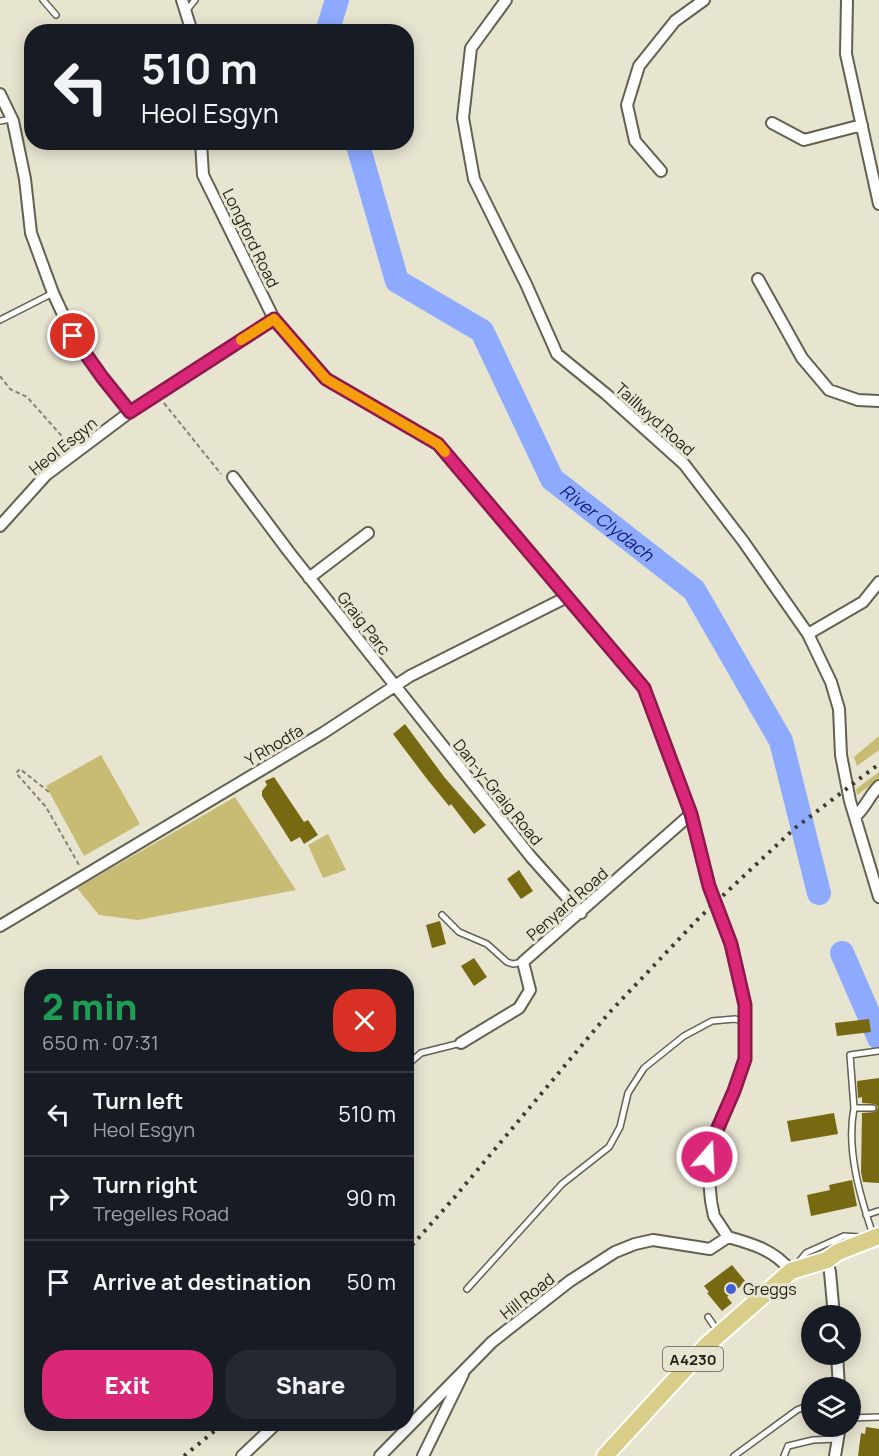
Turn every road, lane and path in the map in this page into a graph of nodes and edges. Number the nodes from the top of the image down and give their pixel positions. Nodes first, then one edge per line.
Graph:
1 (43, 0) edge
2 (195, 0) edge
3 (506, 0) edge
4 (704, 0) edge
5 (847, 0) edge
6 (185, 5) edge
7 (56, 15) dead end
8 (190, 24) edge
9 (0, 94) edge
10 (12, 118) junction
11 (0, 121) edge
12 (772, 123) dead end
13 (862, 125) junction
14 (201, 150) edge
15 (661, 171) dead end
16 (879, 204) edge
17 (758, 279) dead end
18 (53, 293) junction
19 (274, 319) junction
20 (0, 320) edge
21 (0, 376) edge
22 (157, 394) junction
23 (879, 401) edge
24 (130, 412) junction
25 (76, 452) junction
26 (233, 477) joint
27 (0, 526) edge
28 (368, 533) dead end
29 (309, 578) junction
30 (879, 582) edge
31 (567, 597) junction
32 (808, 634) junction
33 (396, 687) junction
34 (879, 786) edge
35 (49, 792) dead end
36 (691, 814) junction
37 (855, 817) junction
38 (84, 876) junction
39 (879, 897) edge
40 (581, 913) junction
41 (442, 915) dead end
42 (0, 926) edge
43 (523, 962) junction
44 (746, 1022) junction
45 (461, 1043) joint
46 (878, 1051) edge
47 (414, 1059) edge
48 (854, 1108) junction
49 (873, 1108) dead end
50 (878, 1211) edge
51 (866, 1215) junction
52 (876, 1236) edge
53 (728, 1238) junction
54 (827, 1260) junction
55 (791, 1271) junction
56 (467, 1289) dead end
57 (833, 1305) edge
58 (708, 1317) dead end
59 (720, 1334) junction
60 (468, 1366) junction
61 (801, 1408) edge
62 (879, 1417) edge
63 (861, 1418) edge
64 (414, 1421) edge
65 (269, 1431) edge
66 (404, 1431) edge
67 (839, 1439) joint
68 (242, 1456) edge
69 (380, 1456) edge
70 (423, 1456) edge
71 (605, 1456) edge
72 (734, 1456) edge
73 (784, 1456) edge
74 (835, 1456) edge

1 - 7 lane
2 - 6 lane
3 - 32 street, Taillwyd Road
4 - 15 street
5 - 13 street
6 - 8 street
9 - 10 street
10 - 11 lane
10 - 18 street
12 - 13 street
13 - 16 street
14 - 19 street, Longford Road
17 - 23 street
18 - 20 lane
18 - 24 street
19 - 22 street, Heol Esgyn
19 - 31 street, Longford Road
21 - 25 path
22 - 24 street, Heol Esgyn
22 - 26 path
24 - 25 street, Heol Esgyn
25 - 27 street, Heol Esgyn
26 - 29 street, Graig Parc
28 - 29 street
29 - 33 street, Graig Parc
30 - 32 street
31 - 33 street, Y Rhodfa
31 - 36 street, Longford Road
32 - 37 street, Taillwyd Road
33 - 38 street, Y Rhodfa
33 - 40 street, Dan-y-Graig Road
34 - 37 street
35 - 38 path
36 - 40 street, Penyard Road
36 - 44 street, Longford Road
37 - 39 street, Taillwyd Road
38 - 42 street, Y Rhodfa
40 - 43 street, Penyard Road
41 - 43 lane
43 - 45 street, Penyard Road
44 - 53 street, Longford Road
44 - 56 lane
45 - 47 lane
46 - 48 lane
48 - 49 lane
48 - 51 lane
50 - 51 lane
51 - 52 lane
52 - 54 main road, A4230
52 - 55 lane
53 - 55 street
53 - 60 street, Hill Road
54 - 55 main road, A4230
54 - 57 street
55 - 59 main road, A4230
58 - 59 lane
59 - 71 main road, A4230
60 - 64 street, Hill Road
60 - 70 street
61 - 72 lane
62 - 63 lane
65 - 68 street
66 - 69 street, Hill Road
67 - 73 lane
67 - 74 street

